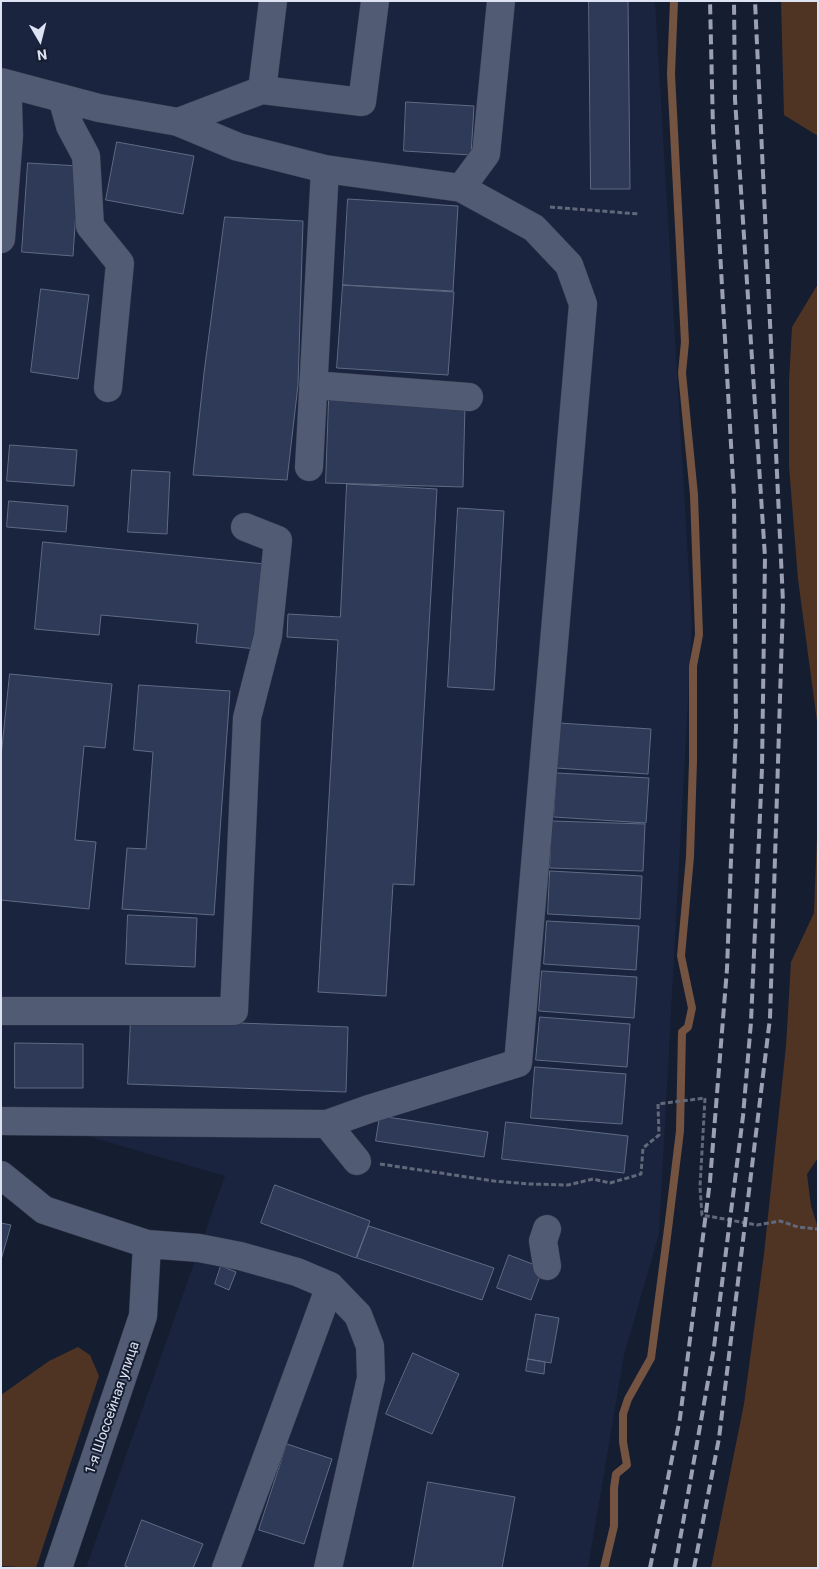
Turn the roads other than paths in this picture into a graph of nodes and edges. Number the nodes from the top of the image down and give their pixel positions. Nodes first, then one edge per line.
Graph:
1 (273, 1) edge
2 (374, 1) edge
3 (501, 1) edge
4 (1, 82) edge
5 (262, 90) junction
6 (1, 93) edge
7 (62, 98) junction
8 (178, 122) junction
9 (325, 169) junction
10 (462, 188) junction
11 (1, 239) edge
12 (314, 385) junction
13 (108, 388) dead end
14 (468, 397) dead end
15 (309, 467) dead end
16 (245, 527) dead end
17 (1, 1011) edge
18 (1, 1121) edge
19 (327, 1124) junction
20 (357, 1161) road end
21 (1, 1175) edge
22 (547, 1229) dead end
23 (147, 1244) junction
24 (547, 1266) dead end
25 (330, 1286) junction
26 (230, 1567) edge
27 (58, 1568) edge
28 (328, 1568) edge

1 - 5 street
2 - 5 street
3 - 10 street
4 - 7 street
5 - 8 street
6 - 11 street
7 - 8 street
7 - 13 street
8 - 9 street
9 - 10 street
9 - 12 street
10 - 19 street
12 - 14 street
12 - 15 street
16 - 17 street
18 - 19 street
19 - 20 street
21 - 23 street
22 - 24 street
23 - 25 street
23 - 27 street, 1-я Шоссейная улица
25 - 26 street
25 - 28 street

